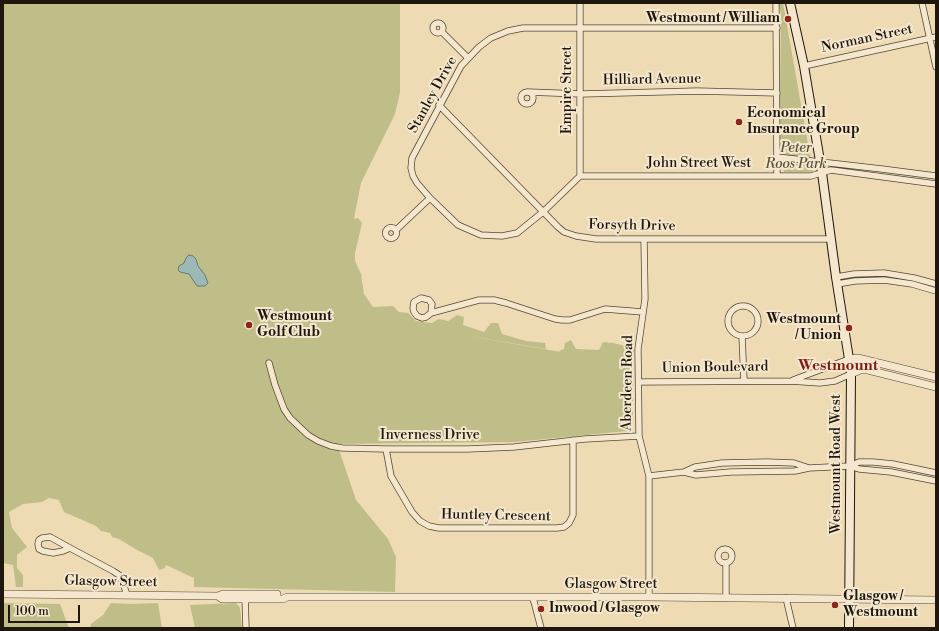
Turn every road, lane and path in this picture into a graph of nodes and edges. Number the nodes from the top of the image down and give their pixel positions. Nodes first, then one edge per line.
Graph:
1 (580, 3) edge
2 (783, 3) edge
3 (790, 3) edge
4 (922, 3) edge
5 (776, 5) edge
6 (580, 28) junction
7 (777, 28) junction
8 (442, 32) dead end
9 (936, 37) edge
10 (930, 38) junction
11 (468, 58) junction
12 (804, 66) junction
13 (936, 66) edge
14 (528, 92) dead end
15 (777, 93) junction
16 (581, 94) junction
17 (439, 105) junction
18 (777, 157) junction
19 (820, 162) junction
20 (822, 173) junction
21 (580, 176) junction
22 (777, 176) junction
23 (936, 176) edge
24 (936, 184) edge
25 (430, 198) junction
26 (543, 212) junction
27 (396, 230) dead end
28 (831, 238) junction
29 (644, 239) junction
30 (837, 281) junction
31 (936, 284) edge
32 (936, 290) edge
33 (643, 312) junction
34 (431, 313) dead end
35 (742, 336) junction
36 (849, 359) junction
37 (269, 363) dead end
38 (851, 374) junction
39 (936, 377) edge
40 (744, 381) junction
41 (791, 381) junction
42 (639, 382) junction
43 (936, 387) edge
44 (638, 436) junction
45 (573, 440) junction
46 (386, 449) junction
47 (850, 466) junction
48 (809, 468) junction
49 (684, 472) junction
50 (936, 473) edge
51 (649, 476) junction
52 (936, 481) edge
53 (70, 548) junction
54 (726, 563) dead end
55 (3, 594) edge
56 (127, 595) junction
57 (245, 597) junction
58 (649, 597) junction
59 (533, 598) junction
60 (726, 598) junction
61 (786, 598) junction
62 (850, 599) junction
63 (936, 600) edge
64 (246, 628) edge
65 (541, 628) edge
66 (793, 628) edge
67 (849, 628) edge

1 - 6 street, Empire Street
2 - 5 street
3 - 12 main road, Westmount Road West
4 - 10 street
5 - 7 street
6 - 7 street, Stanley Drive
6 - 11 street, Stanley Drive
6 - 16 street, Empire Street
7 - 15 street
8 - 11 street
9 - 10 street, Norman Street
10 - 12 street, Norman Street
10 - 13 street
11 - 17 street, Stanley Drive
12 - 19 main road, Westmount Road West
14 - 16 street, Hilliard Avenue
15 - 16 street, Hilliard Avenue
15 - 18 street
16 - 21 street, Empire Street
17 - 25 street, Stanley Drive
17 - 26 street, Forsyth Drive
18 - 19 street
18 - 22 street
19 - 20 main road, Westmount Road West
19 - 23 street
20 - 22 street, John Street West
20 - 24 street, John Street West
20 - 28 main road, Westmount Road West
21 - 22 street, John Street West
21 - 26 street, Stanley Drive
25 - 26 street, Stanley Drive
25 - 27 street
26 - 29 street, Forsyth Drive
28 - 29 street, Forsyth Drive
28 - 30 main road, Westmount Road West
29 - 33 street, Aberdeen Road
30 - 31 street
30 - 32 street
30 - 36 main road, Westmount Road West
33 - 34 street
33 - 42 street, Aberdeen Road
35 - 35 street
35 - 40 street
36 - 38 main road, Westmount Road West
36 - 39 street, Union Boulevard
36 - 41 street, Union Boulevard
37 - 46 street, Inverness Drive
38 - 41 street, Union Boulevard
38 - 43 street, Union Boulevard
38 - 47 main road, Westmount Road West
40 - 41 street, Union Boulevard
40 - 42 street, Union Boulevard
42 - 44 street, Aberdeen Road
44 - 45 street, Inverness Drive
44 - 51 street, Aberdeen Road
45 - 46 street, Inverness Drive
45 - 46 street, Huntley Crescent
47 - 48 street
47 - 50 street
47 - 52 street
47 - 62 main road, Westmount Road West
48 - 49 street
48 - 49 street
49 - 51 street
51 - 58 street, Aberdeen Road
53 - 53 street
53 - 56 street
54 - 60 street
55 - 56 street, Glasgow Street
56 - 57 street, Glasgow Street
57 - 59 street, Glasgow Street
57 - 64 street
58 - 59 street, Glasgow Street
58 - 60 street, Glasgow Street
59 - 65 street
60 - 61 street, Glasgow Street
61 - 62 street, Glasgow Street
61 - 66 street
62 - 63 street, Glasgow Street
62 - 67 main road, Westmount Road West

